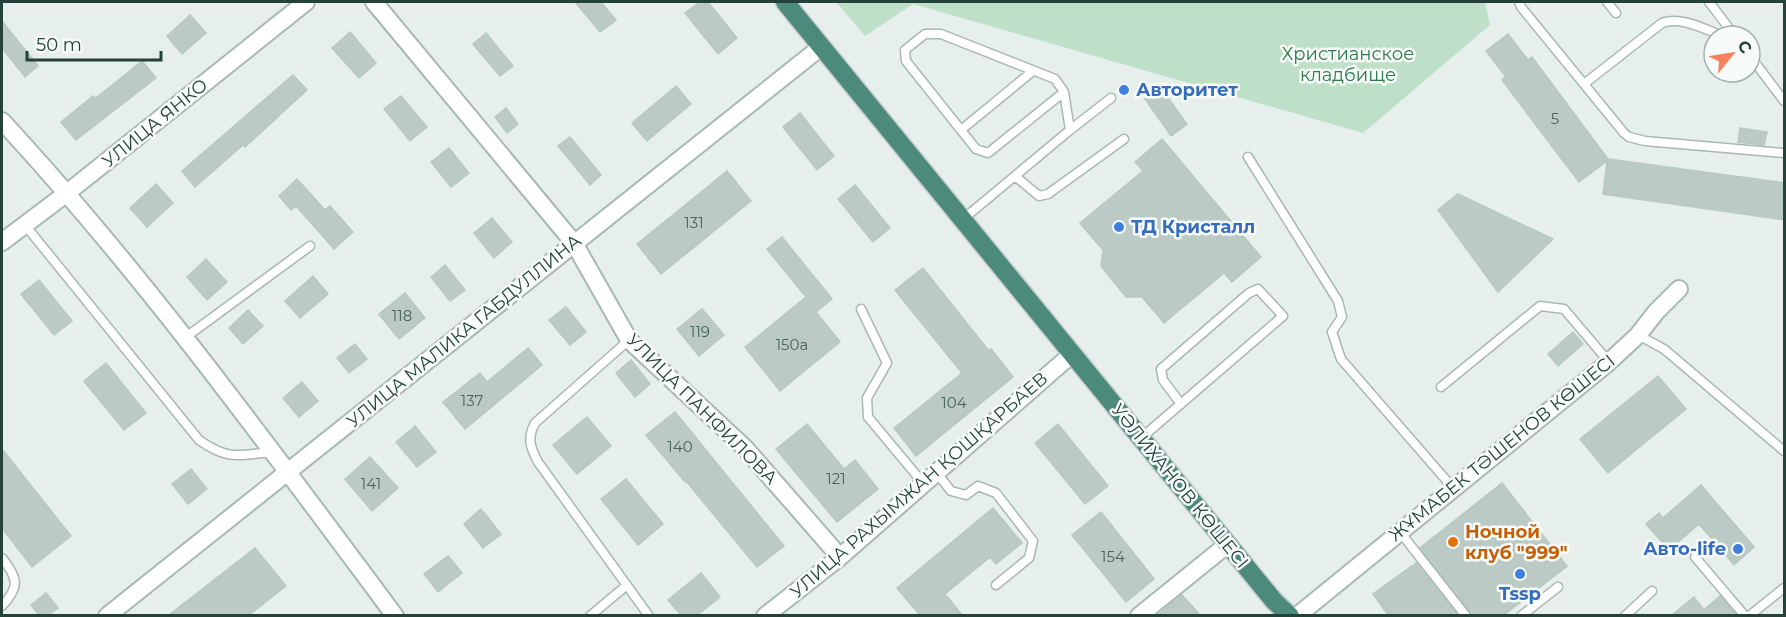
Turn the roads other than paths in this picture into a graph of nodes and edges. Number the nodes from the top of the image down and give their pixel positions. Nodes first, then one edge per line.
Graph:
1 (306, 2) edge
2 (374, 2) edge
3 (785, 2) edge
4 (795, 2) edge
5 (1519, 2) edge
6 (1607, 2) edge
7 (1708, 2) edge
8 (1616, 13) dead end
9 (1725, 24) edge
10 (1702, 28) edge
11 (821, 46) junction
12 (1033, 70) junction
13 (1762, 71) edge
14 (1584, 84) junction
15 (1064, 93) junction
16 (1111, 98) dead end
17 (1785, 101) edge
18 (2, 121) edge
19 (961, 130) junction
20 (1070, 130) junction
21 (1124, 139) dead end
22 (1785, 153) edge
23 (1248, 157) dead end
24 (1015, 176) junction
25 (67, 193) junction
26 (968, 214) junction
27 (26, 225) junction
28 (2, 242) edge
29 (574, 243) junction
30 (310, 246) dead end
31 (1679, 289) dead end
32 (861, 309) dead end
33 (1638, 335) junction
34 (186, 337) junction
35 (629, 340) junction
36 (1072, 354) junction
37 (1609, 362) junction
38 (1441, 387) dead end
39 (1181, 404) junction
40 (1147, 433) junction
41 (1785, 451) edge
42 (272, 452) junction
43 (288, 472) junction
44 (930, 477) junction
45 (1453, 488) junction
46 (1400, 532) junction
47 (1228, 544) junction
48 (840, 557) junction
49 (1695, 557) dead end
50 (2, 558) edge
51 (627, 585) junction
52 (996, 585) dead end
53 (1558, 587) dead end
54 (1785, 588) edge
55 (1652, 591) dead end
56 (2, 606) edge
57 (107, 615) edge
58 (395, 615) edge
59 (590, 615) edge
60 (649, 615) edge
61 (765, 615) edge
62 (1138, 615) edge
63 (1291, 615) edge
64 (1297, 615) edge
65 (1466, 615) edge
66 (1521, 615) edge
67 (1625, 615) edge
68 (1747, 615) edge

1 - 25 street, УЛИЦА ЯНКО
2 - 29 street, УЛИЦА ПАНФИЛОВА
3 - 11 highway
4 - 26 highway
5 - 14 lane
6 - 8 lane
7 - 9 lane
10 - 14 lane
11 - 29 street, УЛИЦА МАЛИКА ГАБДУЛЛИНА
11 - 36 highway, УӘЛИХАНОВ КӨШЕСІ
12 - 15 lane
12 - 19 lane
12 - 19 lane
13 - 17 lane
14 - 22 lane
15 - 19 lane
15 - 20 lane
16 - 20 lane
18 - 25 street
20 - 24 lane
21 - 24 lane
23 - 45 lane
24 - 26 lane
25 - 27 street, УЛИЦА ЯНКО
25 - 34 street
26 - 40 highway
27 - 28 street, УЛИЦА ЯНКО
27 - 42 lane
29 - 35 street, УЛИЦА ПАНФИЛОВА
29 - 43 street, УЛИЦА МАЛИКА ГАБДУЛЛИНА
30 - 34 lane
31 - 33 street, ЖҰМАБЕК ТӘШЕНОВ КӨШЕСІ
32 - 44 lane
33 - 37 street, ЖҰМАБЕК ТӘШЕНОВ КӨШЕСІ
33 - 41 lane
34 - 42 street
35 - 48 street, УЛИЦА ПАНФИЛОВА
35 - 51 lane
36 - 44 street, УЛИЦА РАХЫМЖАН ҚОШҚАРБАЕВ
36 - 47 highway, УӘЛИХАНОВ КӨШЕСІ
37 - 38 lane
37 - 45 street, ЖҰМАБЕК ТӘШЕНОВ КӨШЕСІ
39 - 39 lane
39 - 40 lane
40 - 63 highway
42 - 43 street
43 - 57 street, УЛИЦА МАЛИКА ГАБДУЛЛИНА
43 - 58 street
44 - 48 street, УЛИЦА РАХЫМЖАН ҚОШҚАРБАЕВ
44 - 52 lane
45 - 46 street, ЖҰМАБЕК ТӘШЕНОВ КӨШЕСІ
46 - 64 street, ЖҰМАБЕК ТӘШЕНОВ КӨШЕСІ
46 - 65 lane
47 - 62 street
47 - 63 highway, УӘЛИХАНОВ КӨШЕСІ
48 - 61 street, УЛИЦА РАХЫМЖАН ҚОШҚАРБАЕВ
49 - 68 lane
50 - 56 lane
51 - 59 lane
51 - 60 lane
53 - 66 lane
54 - 68 lane
55 - 67 lane

